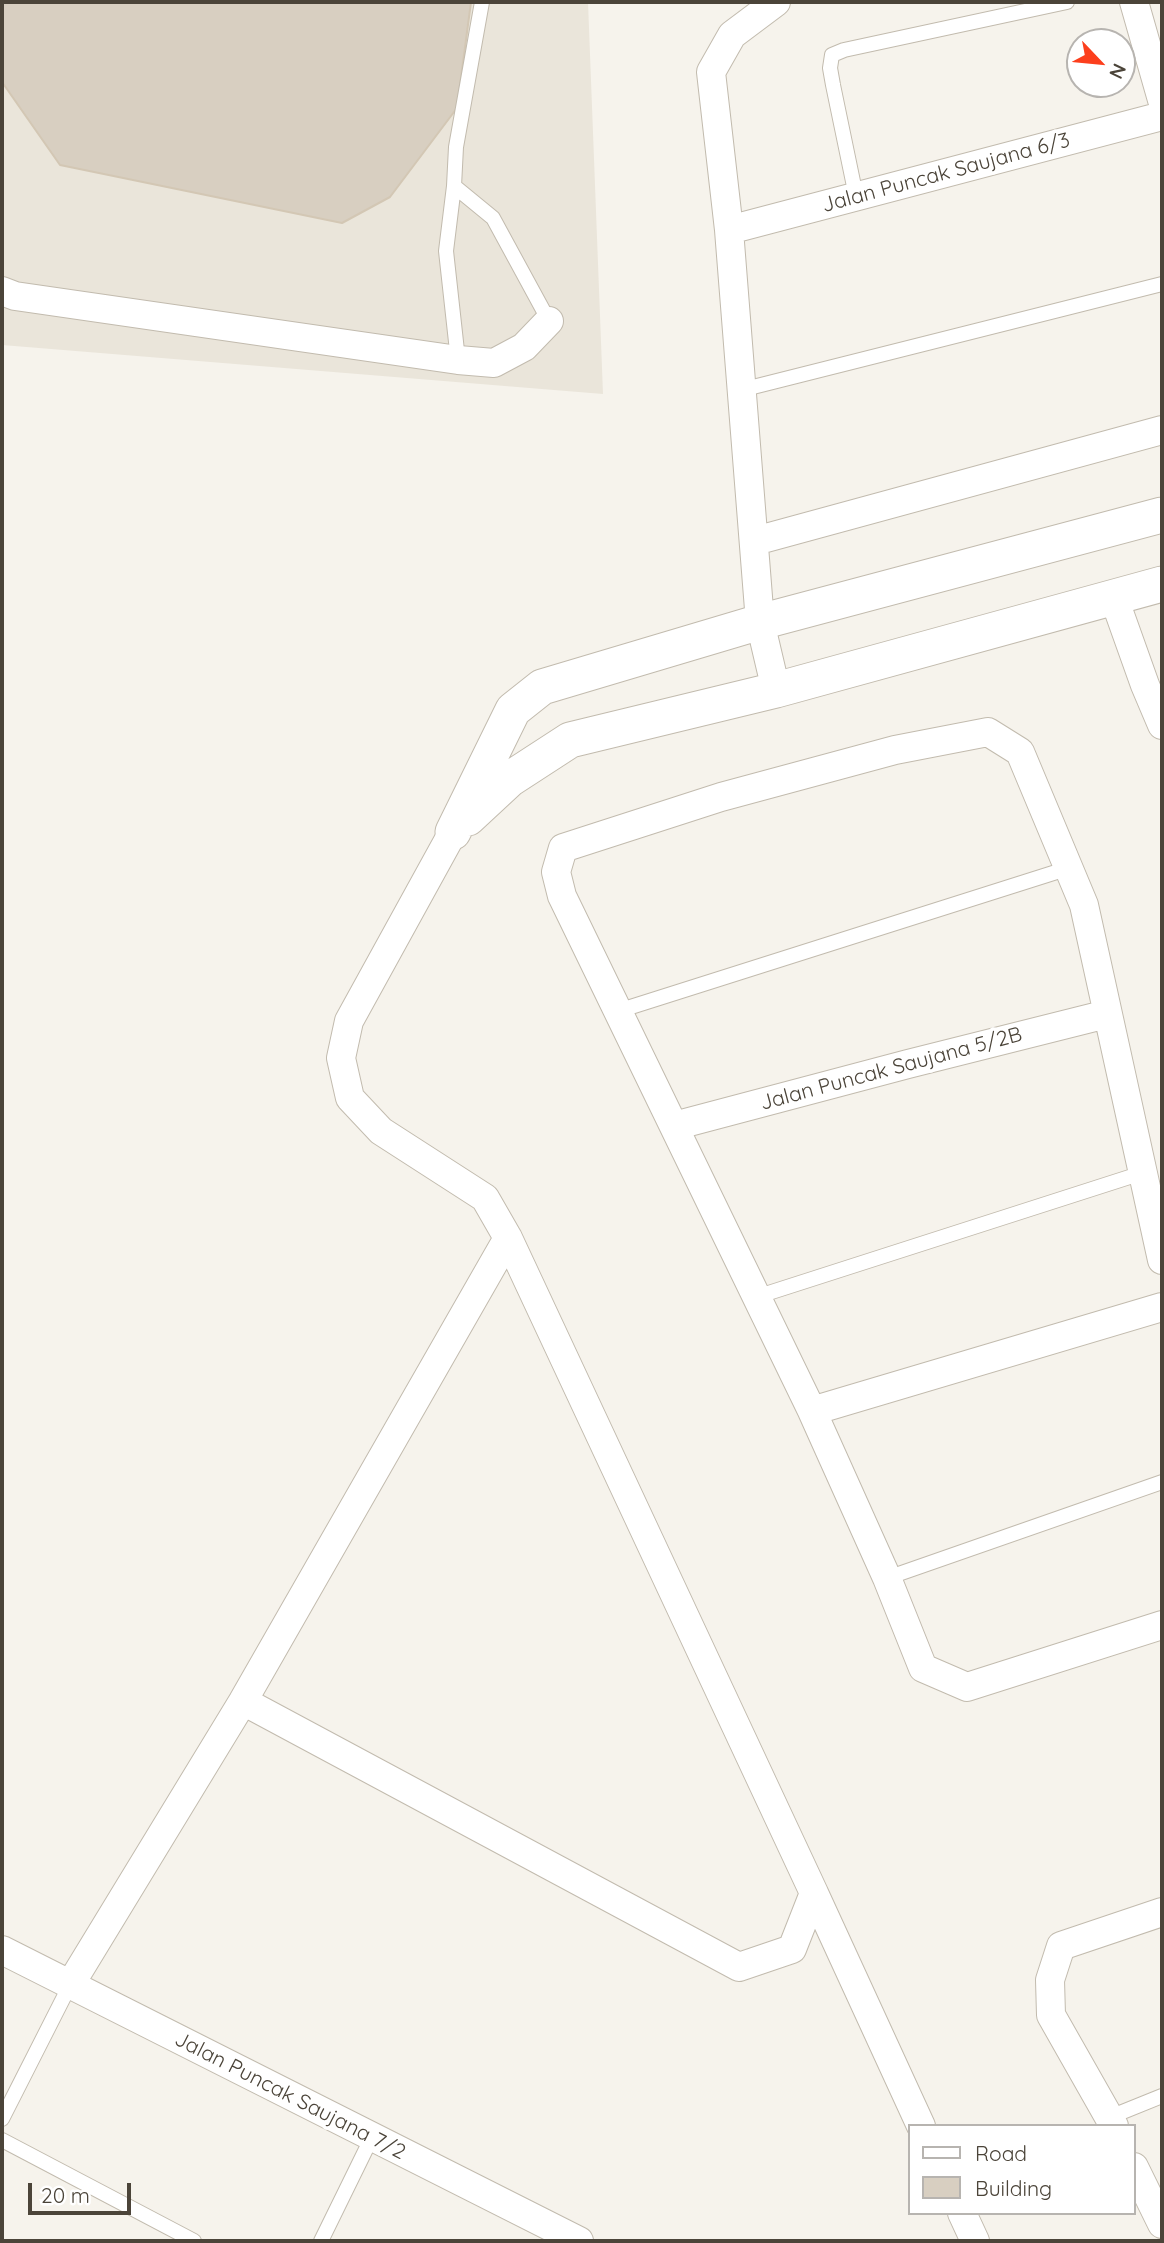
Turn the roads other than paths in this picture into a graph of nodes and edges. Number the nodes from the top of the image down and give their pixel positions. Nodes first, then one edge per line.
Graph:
1 (482, 2) edge
2 (776, 2) edge
3 (1067, 2) edge
4 (1134, 2) edge
5 (1162, 100) edge
6 (1162, 116) edge
7 (454, 186) junction
8 (856, 197) junction
9 (729, 229) junction
10 (1162, 284) edge
11 (2, 290) edge
12 (549, 321) joint
13 (458, 360) junction
14 (741, 390) junction
15 (1162, 430) edge
16 (1162, 515) edge
17 (755, 541) junction
18 (1162, 584) edge
19 (1114, 598) junction
20 (760, 622) junction
21 (1154, 683) edge
22 (776, 690) junction
23 (1162, 725) edge
24 (453, 832) junction
25 (1069, 868) junction
26 (618, 1011) junction
27 (1107, 1014) junction
28 (674, 1126) junction
29 (1142, 1173) junction
30 (508, 1238) junction
31 (1162, 1260) edge
32 (756, 1297) junction
33 (1162, 1307) edge
34 (812, 1411) junction
35 (1162, 1482) edge
36 (887, 1578) junction
37 (1162, 1625) edge
38 (243, 1701) junction
39 (814, 1894) junction
40 (1162, 1912) edge
41 (2, 1950) edge
42 (70, 1985) junction
43 (1162, 2096) edge
44 (2, 2119) edge
45 (1112, 2121) edge
46 (920, 2124) edge
47 (372, 2137) junction
48 (2, 2140) edge
49 (1136, 2171) edge
50 (963, 2215) edge
51 (1162, 2224) edge
52 (194, 2241) edge
53 (321, 2241) edge
54 (579, 2241) edge
55 (975, 2241) edge

1 - 7 lane
2 - 9 street
3 - 8 lane
4 - 5 street
6 - 8 street, Jalan Puncak Saujana 6/3
7 - 12 lane
7 - 13 lane
8 - 9 street, Jalan Puncak Saujana 6/3
9 - 14 street
10 - 14 lane
11 - 13 street
12 - 13 street
14 - 17 street
15 - 17 street
16 - 20 street
17 - 20 street
18 - 19 street
19 - 21 street
19 - 22 street
20 - 22 street
20 - 24 street
21 - 23 street
22 - 24 street
24 - 30 street
25 - 26 lane
25 - 26 street
25 - 27 street
26 - 28 street
27 - 28 street, Jalan Puncak Saujana 5/2B
27 - 29 street
28 - 32 street
29 - 31 street
29 - 32 lane
30 - 38 street
30 - 39 street
32 - 34 street
33 - 34 street
34 - 36 street
35 - 36 lane
36 - 37 street
38 - 39 street
38 - 42 street
39 - 46 street
40 - 45 street
41 - 42 street, Jalan Puncak Saujana 7/2
42 - 44 lane
42 - 47 street, Jalan Puncak Saujana 7/2
43 - 45 lane
47 - 53 lane
47 - 54 street, Jalan Puncak Saujana 7/2
48 - 52 lane
49 - 51 street
50 - 55 street

